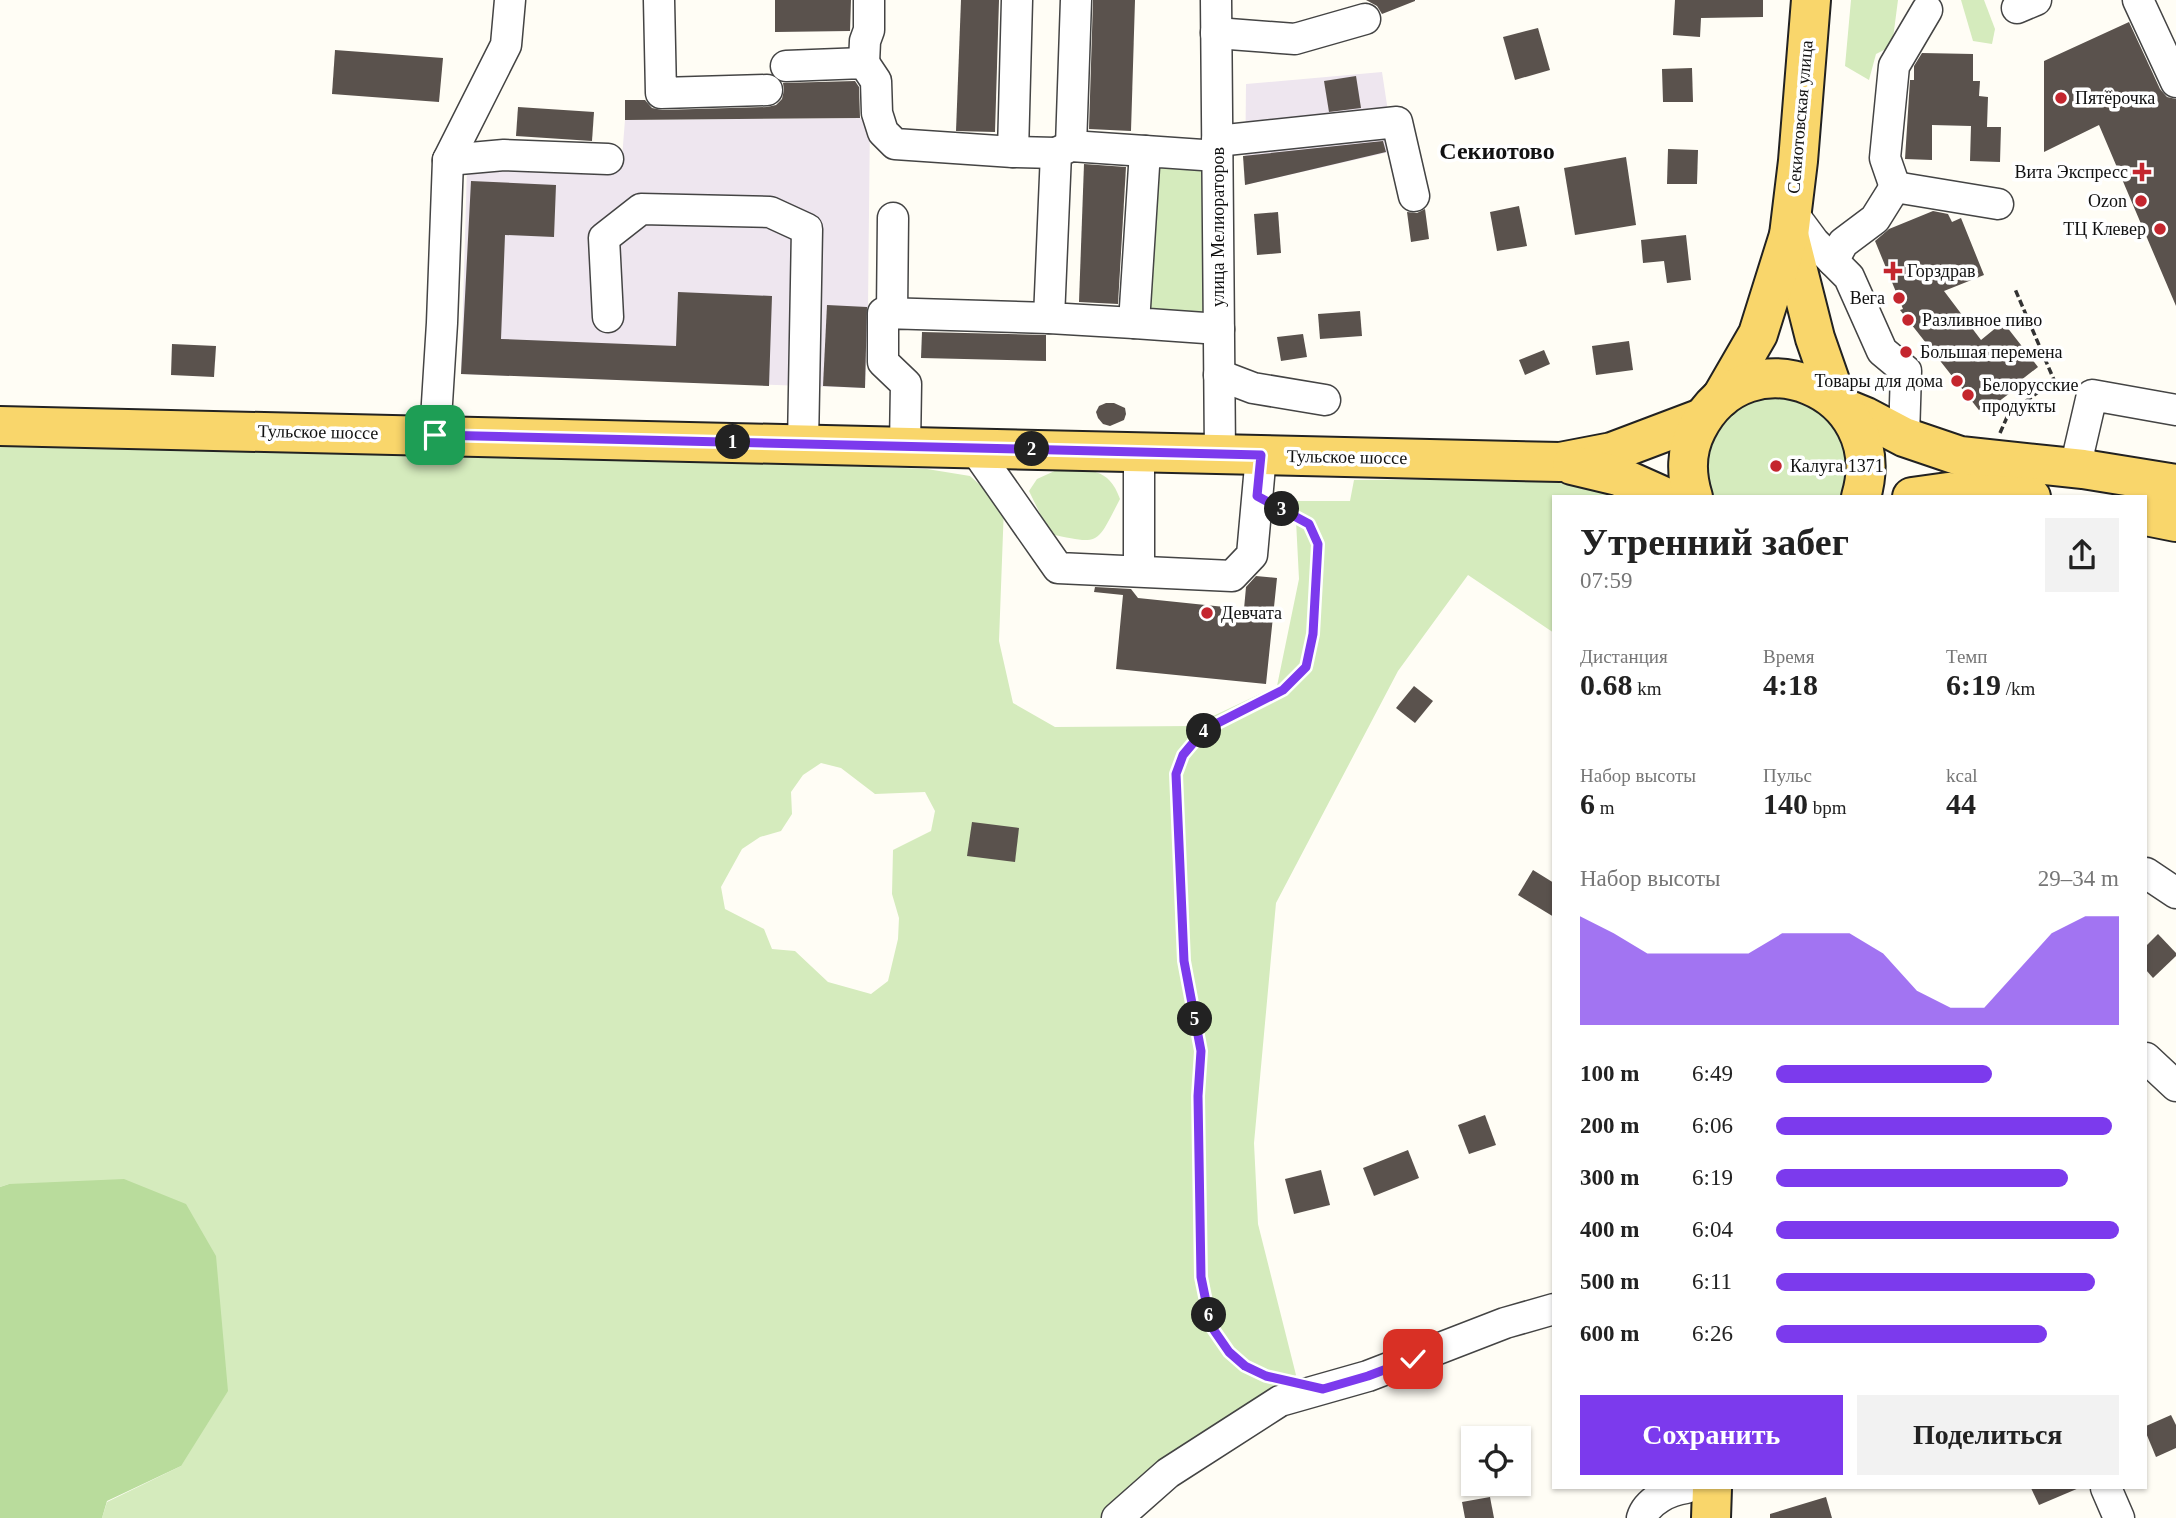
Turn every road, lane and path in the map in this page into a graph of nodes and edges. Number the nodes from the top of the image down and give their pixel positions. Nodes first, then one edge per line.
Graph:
1 (510, 0) edge
2 (659, 0) edge
3 (869, 0) edge
4 (1017, 0) edge
5 (1076, 0) edge
6 (1216, 0) edge
7 (1811, 0) edge
8 (2138, 0) edge
9 (1927, 10) dead end
10 (1365, 19) dead end
11 (1216, 33) junction
12 (864, 63) junction
13 (786, 66) dead end
14 (2176, 82) edge
15 (767, 90) dead end
16 (1217, 148) junction
17 (1064, 150) junction
18 (1144, 151) junction
19 (1013, 152) junction
20 (608, 159) dead end
21 (448, 160) junction
22 (1895, 187) junction
23 (1414, 196) dead end
24 (1998, 204) dead end
25 (893, 218) dead end
26 (1790, 223) junction
27 (1833, 261) junction
28 (2015, 289) dead end
29 (892, 313) junction
30 (608, 317) dead end
31 (1049, 318) junction
32 (1134, 323) junction
33 (1219, 329) junction
34 (1219, 375) junction
35 (1325, 400) dead end
36 (1841, 405) junction
37 (1712, 408) junction
38 (2176, 410) edge
39 (0, 426) edge
40 (435, 435) junction
41 (1903, 437) junction
42 (1996, 437) dead end
43 (803, 444) junction
44 (905, 446) junction
45 (974, 448) junction
46 (1139, 452) junction
47 (1220, 454) junction
48 (1261, 455) junction
49 (1560, 462) junction
50 (2083, 469) junction
51 (2176, 484) edge
52 (1661, 495) edge
53 (1693, 495) edge
54 (1861, 495) edge
55 (1926, 495) edge
56 (1998, 495) edge
57 (1257, 496) junction
58 (2147, 516) edge
59 (2176, 522) edge
60 (1139, 571) junction
61 (2147, 874) edge
62 (2176, 893) edge
63 (2147, 1059) edge
64 (2176, 1086) edge
65 (1552, 1310) edge
66 (1277, 1379) dead end
67 (1678, 1489) edge
68 (1712, 1489) edge
69 (2106, 1489) edge
70 (1117, 1518) edge
71 (1642, 1518) edge
72 (1711, 1518) edge
73 (2119, 1518) edge

1 - 21 street
2 - 15 street
3 - 12 street
4 - 19 street
5 - 17 street
6 - 11 street, улица Мелиораторов
7 - 26 main road, Секиотовская улица
8 - 14 street
9 - 22 street
10 - 11 street
11 - 16 street, улица Мелиораторов
12 - 13 street
12 - 19 street
16 - 18 street
16 - 23 street
16 - 33 street, улица Мелиораторов
17 - 18 street
17 - 19 street
17 - 31 street
18 - 32 street
20 - 21 street
21 - 40 street
22 - 24 street
22 - 27 street
25 - 29 street
26 - 27 street
26 - 36 main road
26 - 37 main road
27 - 41 street
28 - 42 path
29 - 31 street
29 - 44 street
30 - 43 street
31 - 32 street
32 - 33 street
33 - 34 street, улица Мелиораторов
34 - 35 street
34 - 47 street, улица Мелиораторов
36 - 37 main road
36 - 41 main road
36 - 54 main road
37 - 49 main road
37 - 53 main road
38 - 50 street
39 - 40 main road, Тульское шоссе
40 - 43 main road, Тульское шоссе
41 - 50 main road
43 - 44 main road, Тульское шоссе
44 - 45 main road, Тульское шоссе
45 - 46 main road, Тульское шоссе
45 - 60 street
46 - 47 main road, Тульское шоссе
46 - 60 street
47 - 48 main road, Тульское шоссе
48 - 49 main road, Тульское шоссе
48 - 57 street
49 - 52 main road
50 - 51 main road
55 - 56 main road
57 - 60 street
57 - 66 path
58 - 59 main road
61 - 62 street
63 - 64 street
65 - 70 street
67 - 71 street
68 - 72 main road
69 - 73 street

